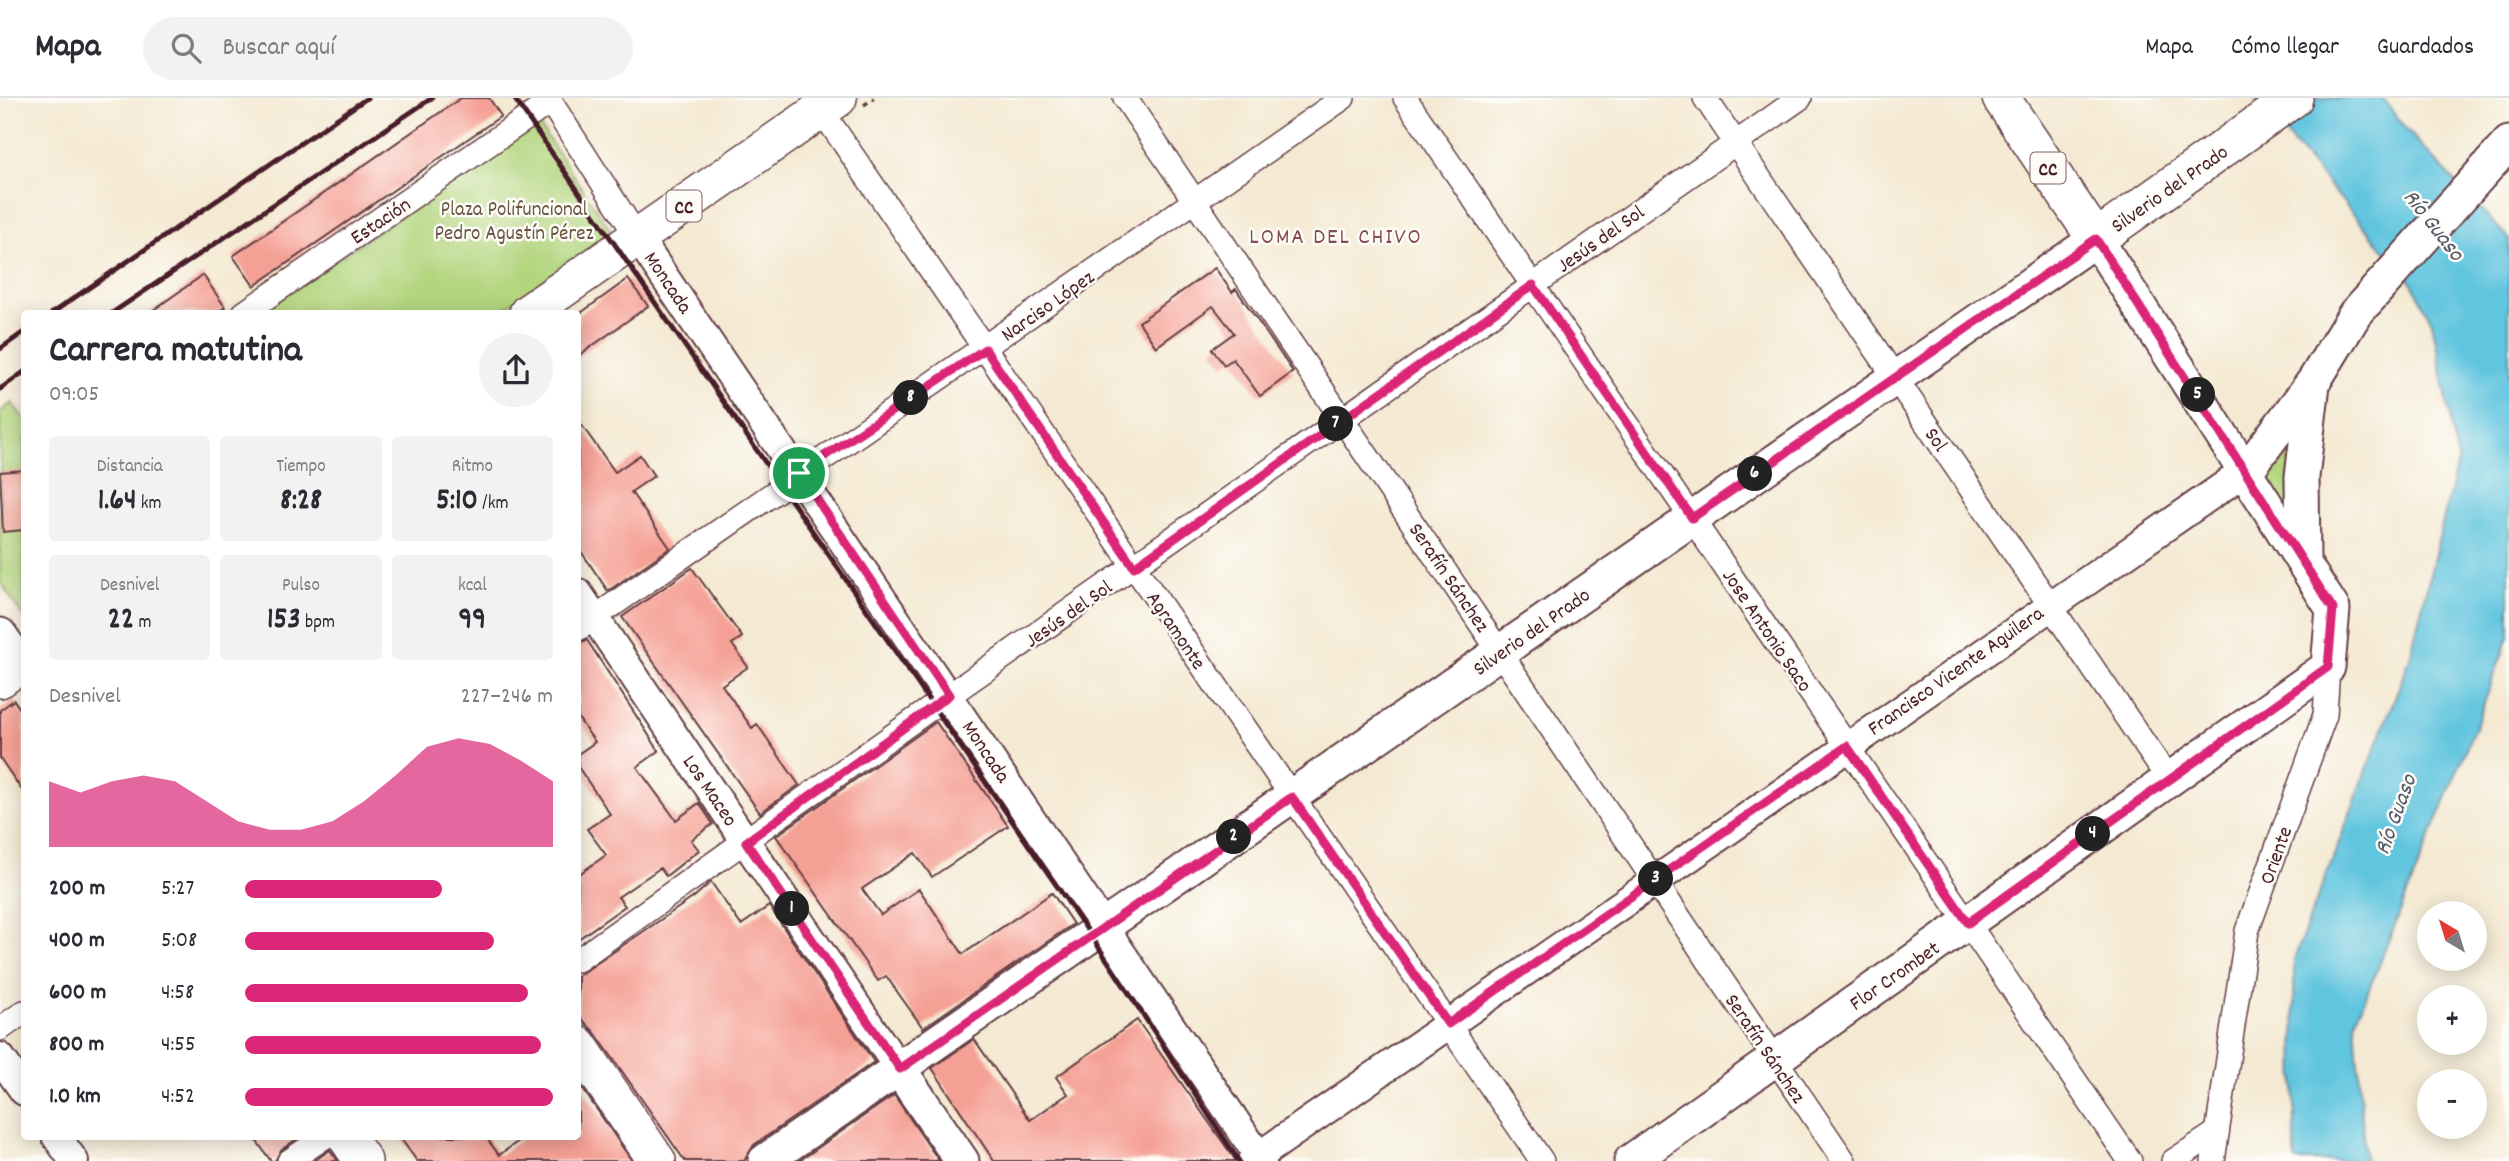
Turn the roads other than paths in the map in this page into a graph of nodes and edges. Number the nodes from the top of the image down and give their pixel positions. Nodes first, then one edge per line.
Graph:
1 (1125, 98) edge
2 (1343, 98) edge
3 (1405, 98) edge
4 (1705, 98) edge
5 (1800, 98) edge
6 (2001, 98) edge
7 (2294, 98) edge
8 (549, 100) edge
9 (824, 102) edge
10 (2509, 143) edge
11 (1736, 144) junction
12 (1195, 200) junction
13 (638, 237) junction
14 (2096, 239) junction
15 (1533, 285) junction
16 (248, 310) edge
17 (532, 310) edge
18 (985, 349) junction
19 (1895, 377) junction
20 (2314, 381) junction
21 (1342, 419) junction
22 (2247, 470) junction
23 (799, 473) junction
24 (1692, 518) junction
25 (2303, 558) junction
26 (1134, 567) junction
27 (581, 604) edge
28 (2050, 604) junction
29 (586, 623) edge
30 (0, 635) edge
31 (1502, 652) junction
32 (2328, 667) junction
33 (17, 669) edge
34 (949, 695) junction
35 (1847, 746) junction
36 (2169, 780) junction
37 (1292, 797) junction
38 (746, 842) junction
39 (1654, 881) junction
40 (1968, 923) junction
41 (1104, 925) junction
42 (581, 958) edge
43 (21, 1014) edge
44 (1448, 1024) junction
45 (0, 1029) edge
46 (581, 1049) edge
47 (0, 1057) edge
48 (1774, 1060) junction
49 (900, 1069) junction
50 (21, 1087) edge
51 (2217, 1132) junction
52 (59, 1140) edge
53 (320, 1140) edge
54 (349, 1140) edge
55 (1257, 1159) edge
56 (74, 1161) edge
57 (289, 1161) edge
58 (363, 1161) edge
59 (657, 1161) edge
60 (765, 1161) edge
61 (962, 1161) edge
62 (1542, 1161) edge
63 (1631, 1161) edge
64 (1844, 1161) edge
65 (2130, 1161) edge
66 (2173, 1161) edge
67 (2213, 1161) edge

1 - 12 street, Serafín Sánchez
2 - 12 street, Narciso López
3 - 15 street, Jose Antonio Saco
4 - 11 street, Sol
5 - 11 street, Jesús del Sol
6 - 14 main road, Oriente / CC
7 - 14 main road, Silverio del Prado
8 - 13 street, Moncada
8 - 16 street, Estación
9 - 13 main road, CC
9 - 18 street, Agramonte
10 - 20 main road, Francisco Vicente Aguilera
11 - 15 street, Jesús del Sol
11 - 19 street, Sol
12 - 18 street, Narciso López
12 - 21 street, Serafín Sánchez
13 - 17 main road, CC
13 - 23 street, Moncada
14 - 19 main road, Silverio del Prado
14 - 22 main road, Oriente
15 - 21 street, Jesús del Sol
15 - 24 street, Jose Antonio Saco
18 - 23 street, Narciso López
18 - 26 street, Agramonte
19 - 24 main road, Silverio del Prado
19 - 28 street, Sol
20 - 22 main road, Francisco Vicente Aguilera
20 - 25 main road, Oriente
21 - 26 street, Jesús del Sol
21 - 31 street, Serafín Sánchez
22 - 25 main road, Oriente
22 - 28 street, Francisco Vicente Aguilera
23 - 29 street, Narciso López
23 - 34 street, Moncada
24 - 31 main road, Silverio del Prado
24 - 35 street, Jose Antonio Saco
25 - 32 main road, Oriente
26 - 34 street, Jesús del Sol
26 - 37 street, Agramonte
27 - 29 street, Los Maceo
28 - 35 street, Francisco Vicente Aguilera
28 - 36 street, Sol
29 - 38 street, Los Maceo
30 - 33 main road
31 - 37 main road, Silverio del Prado
31 - 39 street, Serafín Sánchez
32 - 36 main road, Flor Crombet
32 - 51 street, Oriente
34 - 38 street, Jesús del Sol
34 - 41 street, Moncada
35 - 39 street, Francisco Vicente Aguilera
35 - 40 street, Jose Antonio Saco
36 - 40 main road, Flor Crombet
37 - 41 main road, Silverio del Prado
37 - 44 street, Agramonte
38 - 42 street, Jesús del Sol
38 - 49 street, Los Maceo
39 - 44 street, Francisco Vicente Aguilera
39 - 48 street, Serafín Sánchez
40 - 48 main road, Flor Crombet
40 - 65 street, Jose Antonio Saco
41 - 49 main road, Silverio del Prado
41 - 55 street, Moncada
43 - 45 street
44 - 55 street, Francisco Vicente Aguilera
44 - 62 street, Agramonte
46 - 59 main road
47 - 50 street
48 - 63 main road, Flor Crombet
48 - 64 street, Serafín Sánchez
49 - 60 main road, Silverio del Prado
49 - 61 main road, Los Maceo
51 - 66 street
51 - 67 street, Oriente
52 - 56 street
53 - 57 street
54 - 58 main road

